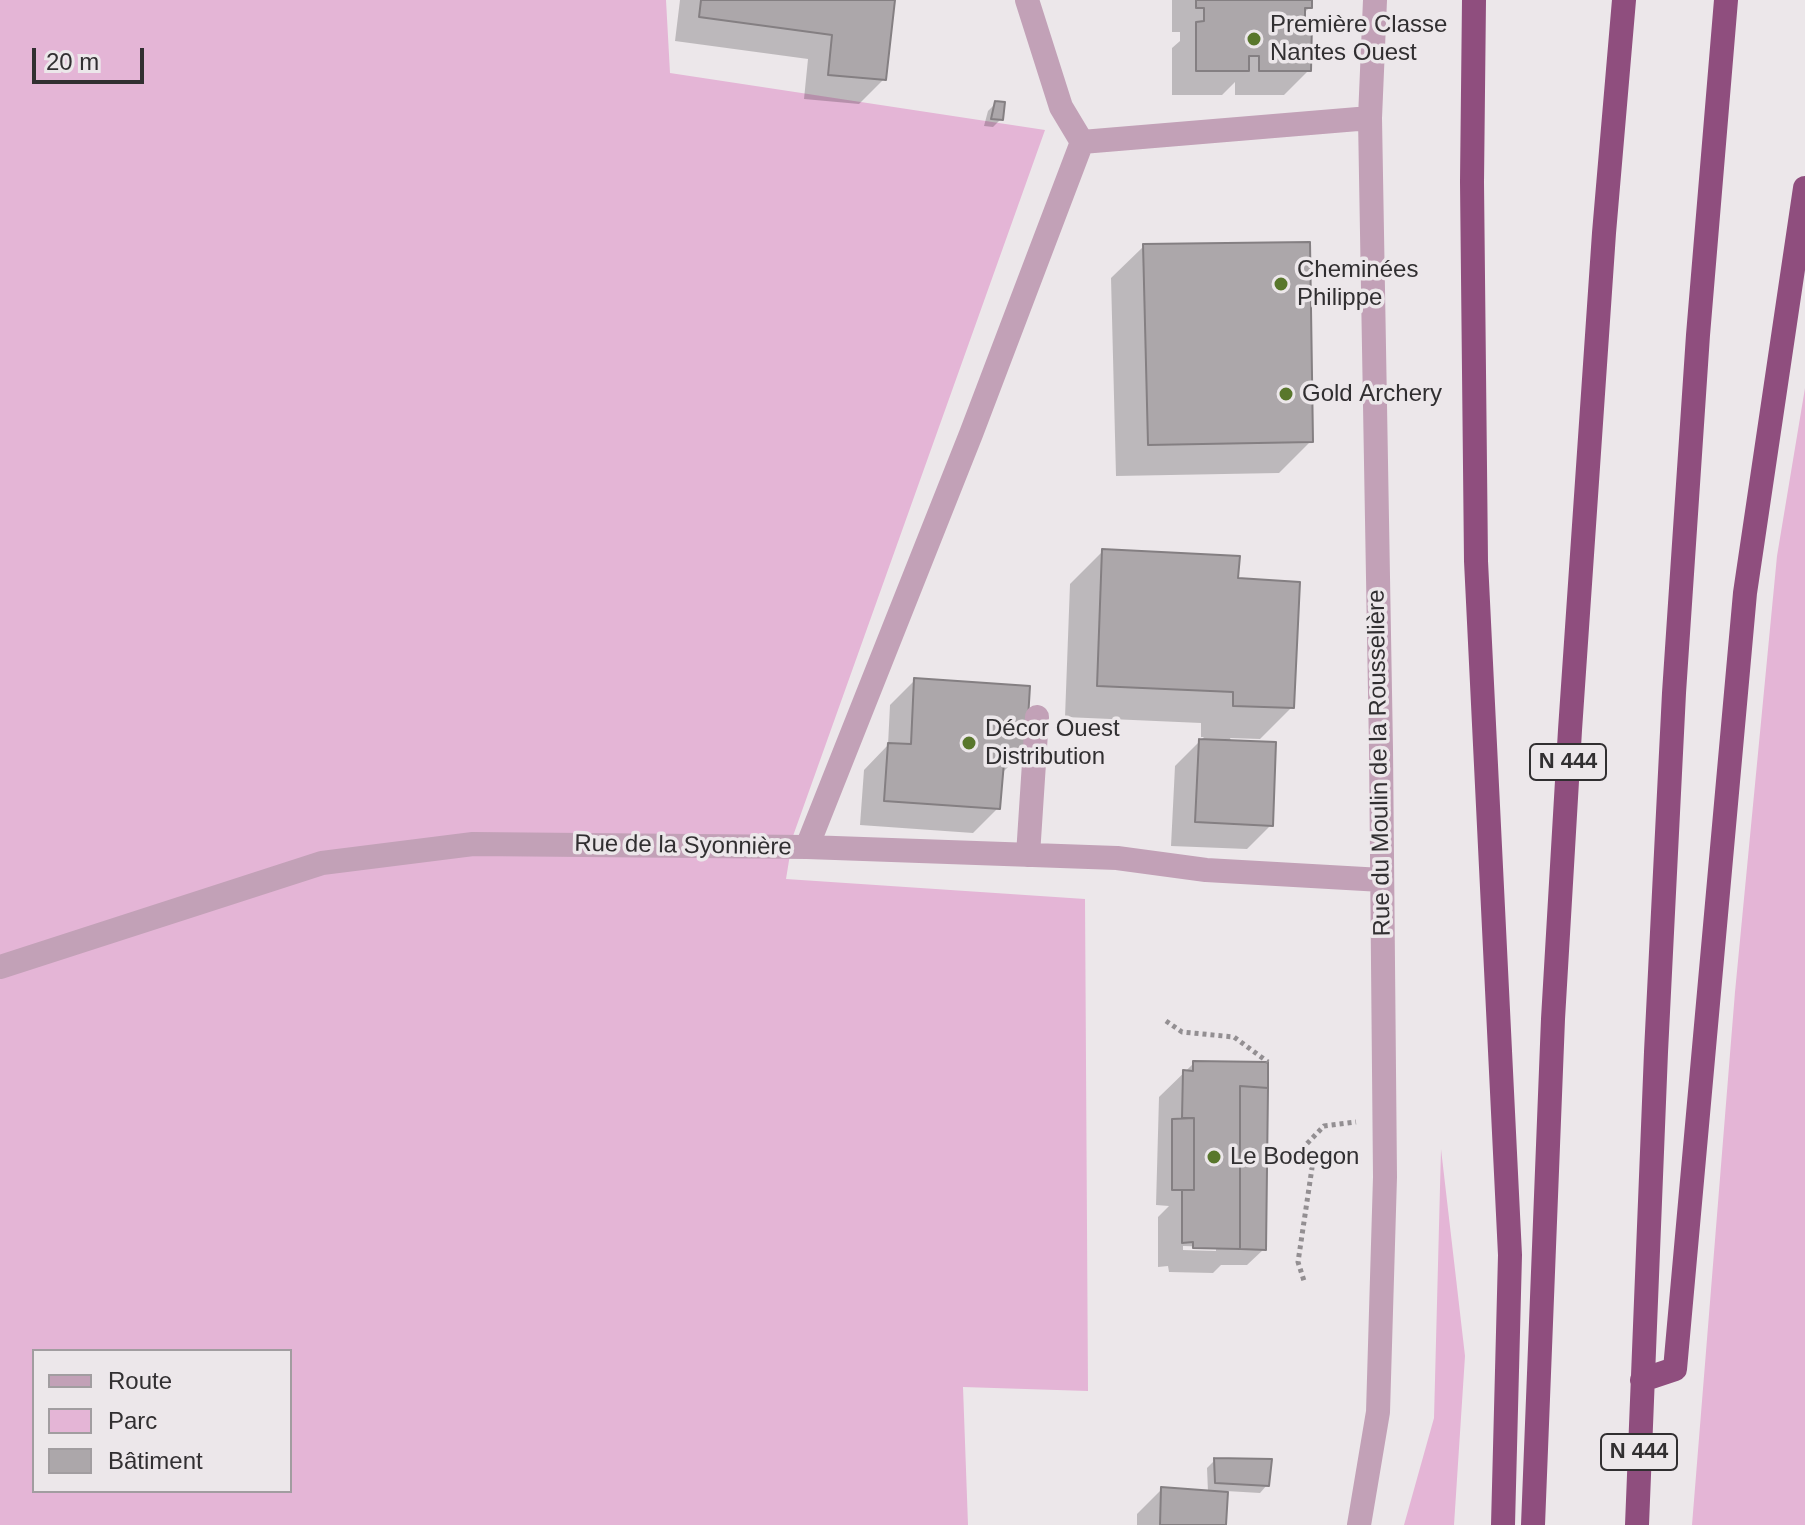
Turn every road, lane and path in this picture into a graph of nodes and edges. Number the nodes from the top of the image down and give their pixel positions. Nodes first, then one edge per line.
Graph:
1 (1027, 0) edge
2 (1375, 0) edge
3 (1474, 0) edge
4 (1624, 0) edge
5 (1726, 0) edge
6 (1370, 118) junction
7 (1082, 142) junction
8 (1805, 188) edge
9 (1037, 717) dead end
10 (807, 847) junction
11 (1028, 855) junction
12 (1382, 880) junction
13 (0, 967) edge
14 (1166, 1021) dead end
15 (1268, 1062) dead end
16 (1385, 1120) junction
17 (1267, 1151) dead end
18 (1296, 1155) junction
19 (1305, 1284) dead end
20 (1642, 1380) junction
21 (1359, 1525) edge
22 (1503, 1525) edge
23 (1533, 1525) edge
24 (1637, 1525) edge

1 - 7 street
2 - 6 street, Rue du Moulin de la Rousselière
3 - 22 highway
4 - 23 highway, N 444
5 - 20 highway, N 444
6 - 7 street
6 - 12 street, Rue du Moulin de la Rousselière
7 - 10 street
8 - 20 highway
9 - 11 street
10 - 11 street, Rue de la Syonnière
10 - 13 street, Rue de la Syonnière
11 - 12 street, Rue de la Syonnière
12 - 16 street, Rue du Moulin de la Rousselière
14 - 15 path
16 - 18 path
16 - 21 street, Rue du Moulin de la Rousselière
17 - 18 path
18 - 19 path
20 - 24 highway, N 444

